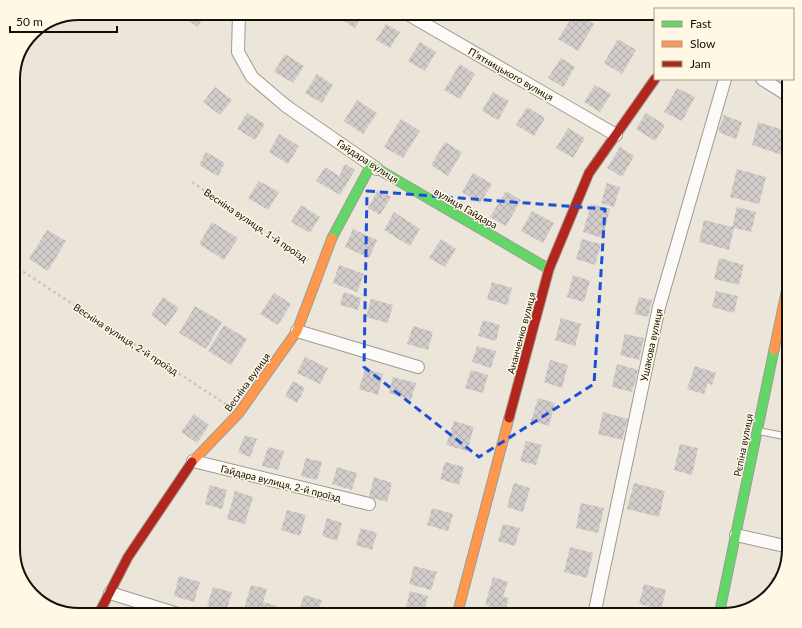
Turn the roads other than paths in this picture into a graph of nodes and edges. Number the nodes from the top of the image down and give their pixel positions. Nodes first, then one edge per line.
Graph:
1 (239, 20) edge
2 (418, 20) edge
3 (654, 80) edge
4 (725, 80) edge
5 (764, 80) edge
6 (782, 92) edge
7 (616, 134) junction
8 (371, 165) junction
9 (549, 269) junction
10 (782, 312) edge
11 (297, 331) junction
12 (418, 368) dead end
13 (757, 430) junction
14 (782, 435) edge
15 (193, 461) junction
16 (369, 504) dead end
17 (736, 535) junction
18 (782, 545) edge
19 (110, 593) junction
20 (102, 608) edge
21 (158, 608) edge
22 (459, 608) edge
23 (595, 608) edge
24 (720, 608) edge

1 - 8 street, Гайдара вулиця
2 - 7 street, П’ятницького вулиця
3 - 7 street, Ананченко вулиця
4 - 23 street, Ушакова вулиця
5 - 6 street
7 - 9 street, Ананченко вулиця
8 - 9 street, Гайдара вулиця
8 - 11 street, Весніна вулиця
9 - 22 street, Ананченко вулиця
10 - 13 street, Рєпіна вулиця
11 - 12 street
11 - 15 street, Весніна вулиця
13 - 14 lane
13 - 17 street, Рєпіна вулиця
15 - 16 street, Гайдара вулиця, 2-й проїзд
15 - 19 street, Весніна вулиця
17 - 18 street
17 - 24 street, Рєпіна вулиця
19 - 20 street, Весніна вулиця
19 - 21 street

